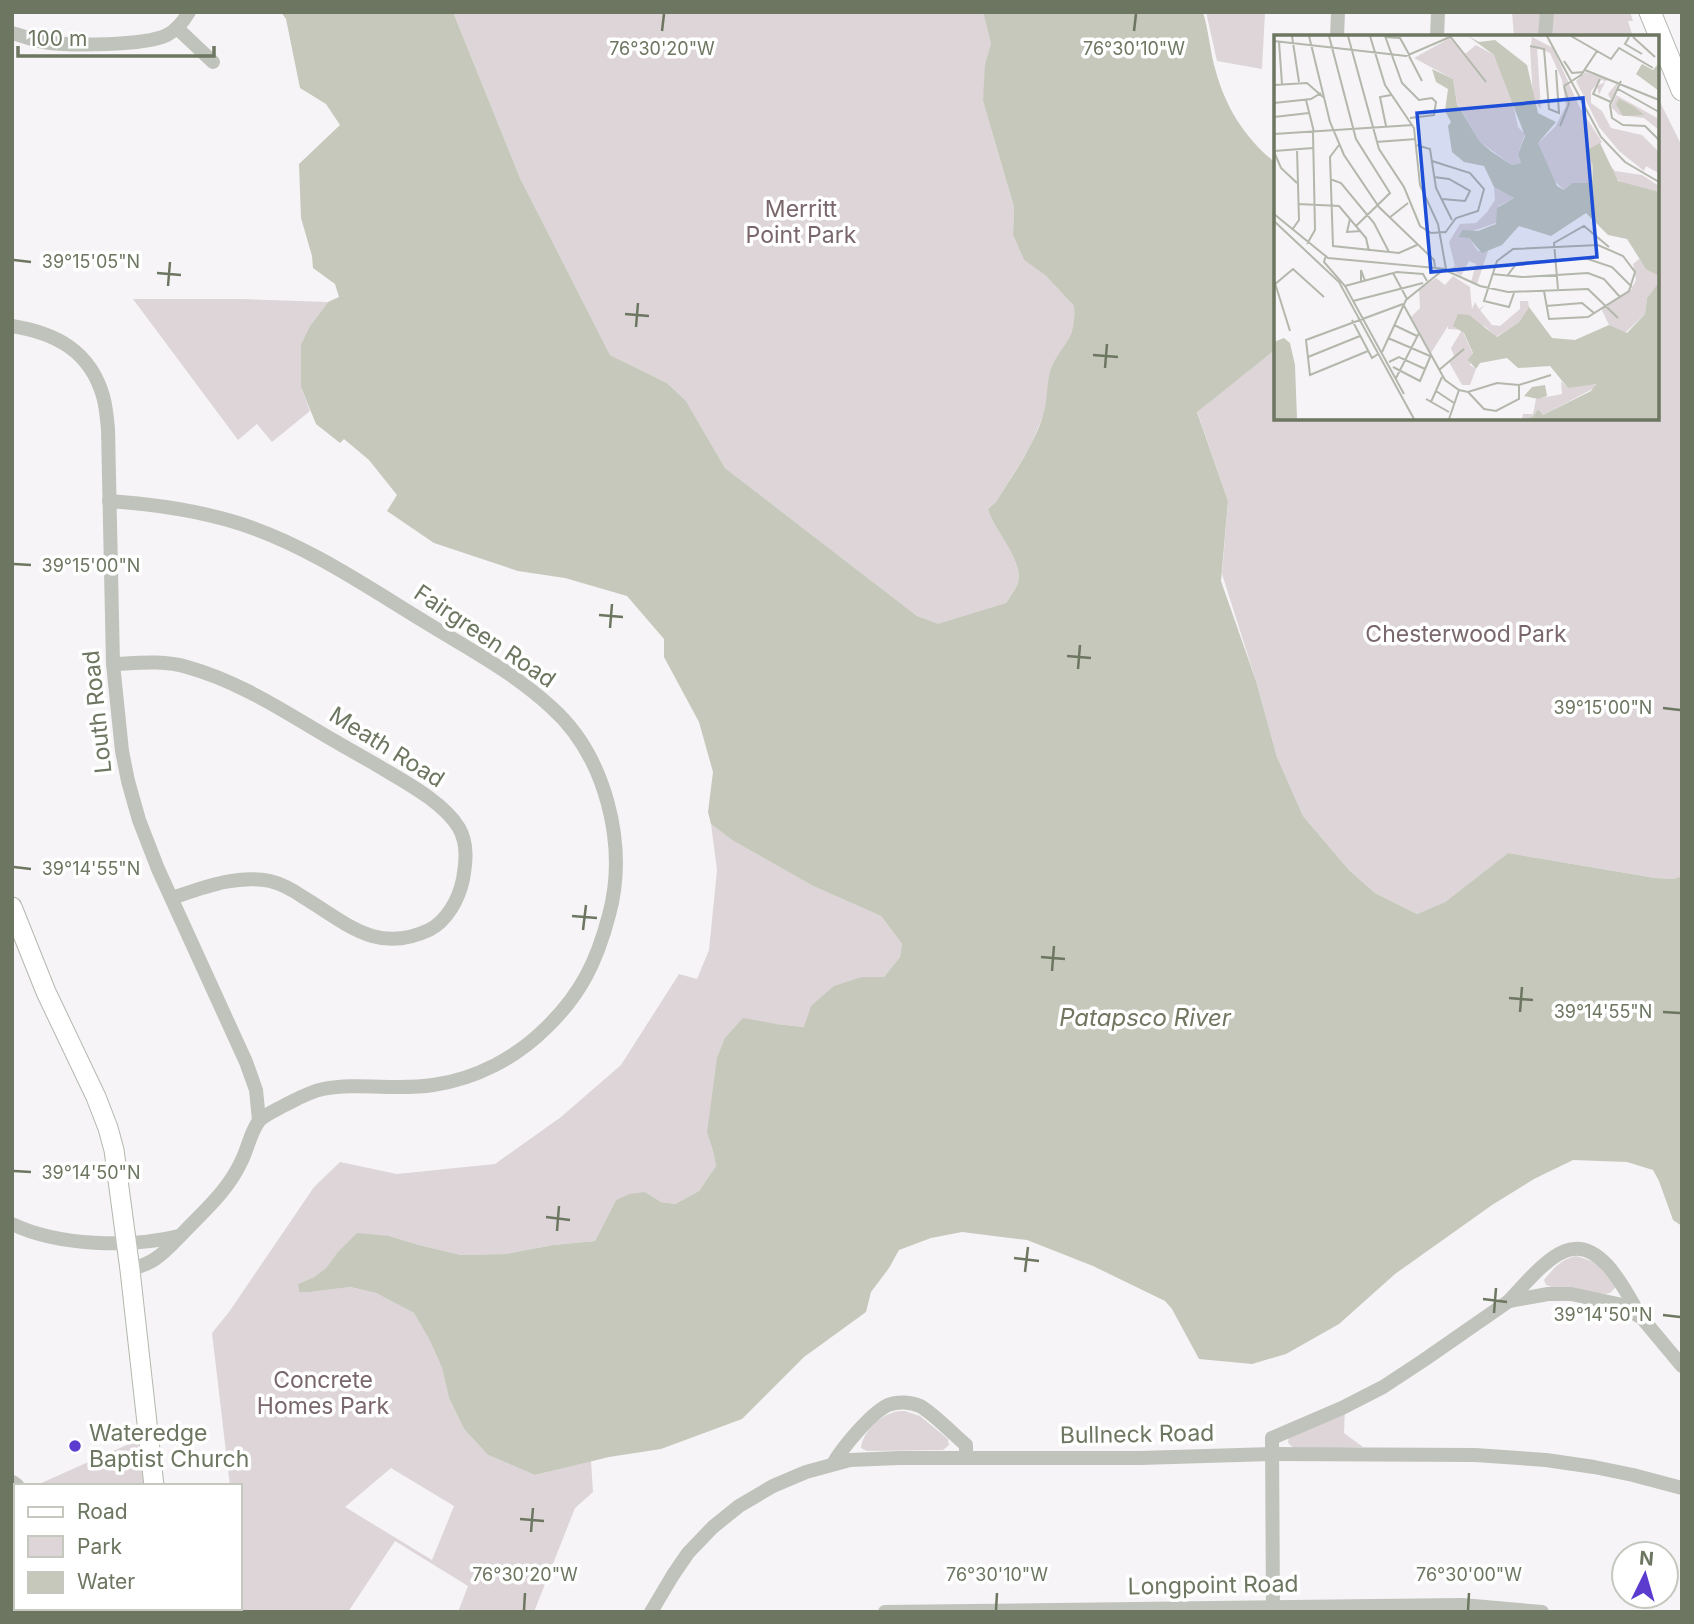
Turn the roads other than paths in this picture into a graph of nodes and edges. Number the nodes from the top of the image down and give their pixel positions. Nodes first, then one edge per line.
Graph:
1 (189, 12) edge
2 (1338, 12) edge
3 (1437, 12) edge
4 (1548, 12) edge
5 (1650, 12) edge
6 (177, 29) junction
7 (12, 33) edge
8 (1337, 35) edge
9 (1437, 35) edge
10 (1545, 35) edge
11 (213, 62) dead end
12 (1682, 90) edge
13 (12, 326) edge
14 (109, 501) junction
15 (113, 664) junction
16 (172, 898) junction
17 (12, 906) edge
18 (259, 1120) junction
19 (12, 1224) edge
20 (180, 1236) junction
21 (127, 1243) junction
22 (130, 1270) junction
23 (1509, 1301) junction
24 (1642, 1318) junction
25 (1682, 1366) edge
26 (1272, 1454) junction
27 (967, 1458) junction
28 (833, 1464) junction
29 (154, 1484) edge
30 (1682, 1489) edge
31 (1273, 1609) edge
32 (651, 1612) edge
33 (885, 1612) edge
34 (1542, 1612) edge

1 - 6 street
2 - 8 street
3 - 9 street
4 - 10 street
5 - 12 main road
6 - 7 street
6 - 11 street
13 - 14 street, Louth Road
14 - 15 street, Louth Road
14 - 18 street, Fairgreen Road
15 - 16 street, Louth Road
15 - 16 street, Meath Road
16 - 18 street, Louth Road
17 - 21 main road
18 - 20 street
19 - 21 street
20 - 21 street
20 - 22 street
21 - 22 main road
22 - 29 main road
23 - 24 street
23 - 24 street
23 - 26 street
24 - 25 street
26 - 27 street, Bullneck Road
26 - 30 street, Bullneck Road
26 - 31 street
27 - 28 street, Bullneck Road
27 - 28 street
28 - 32 street, Bullneck Road
31 - 33 street, Longpoint Road
31 - 34 street, Longpoint Road

